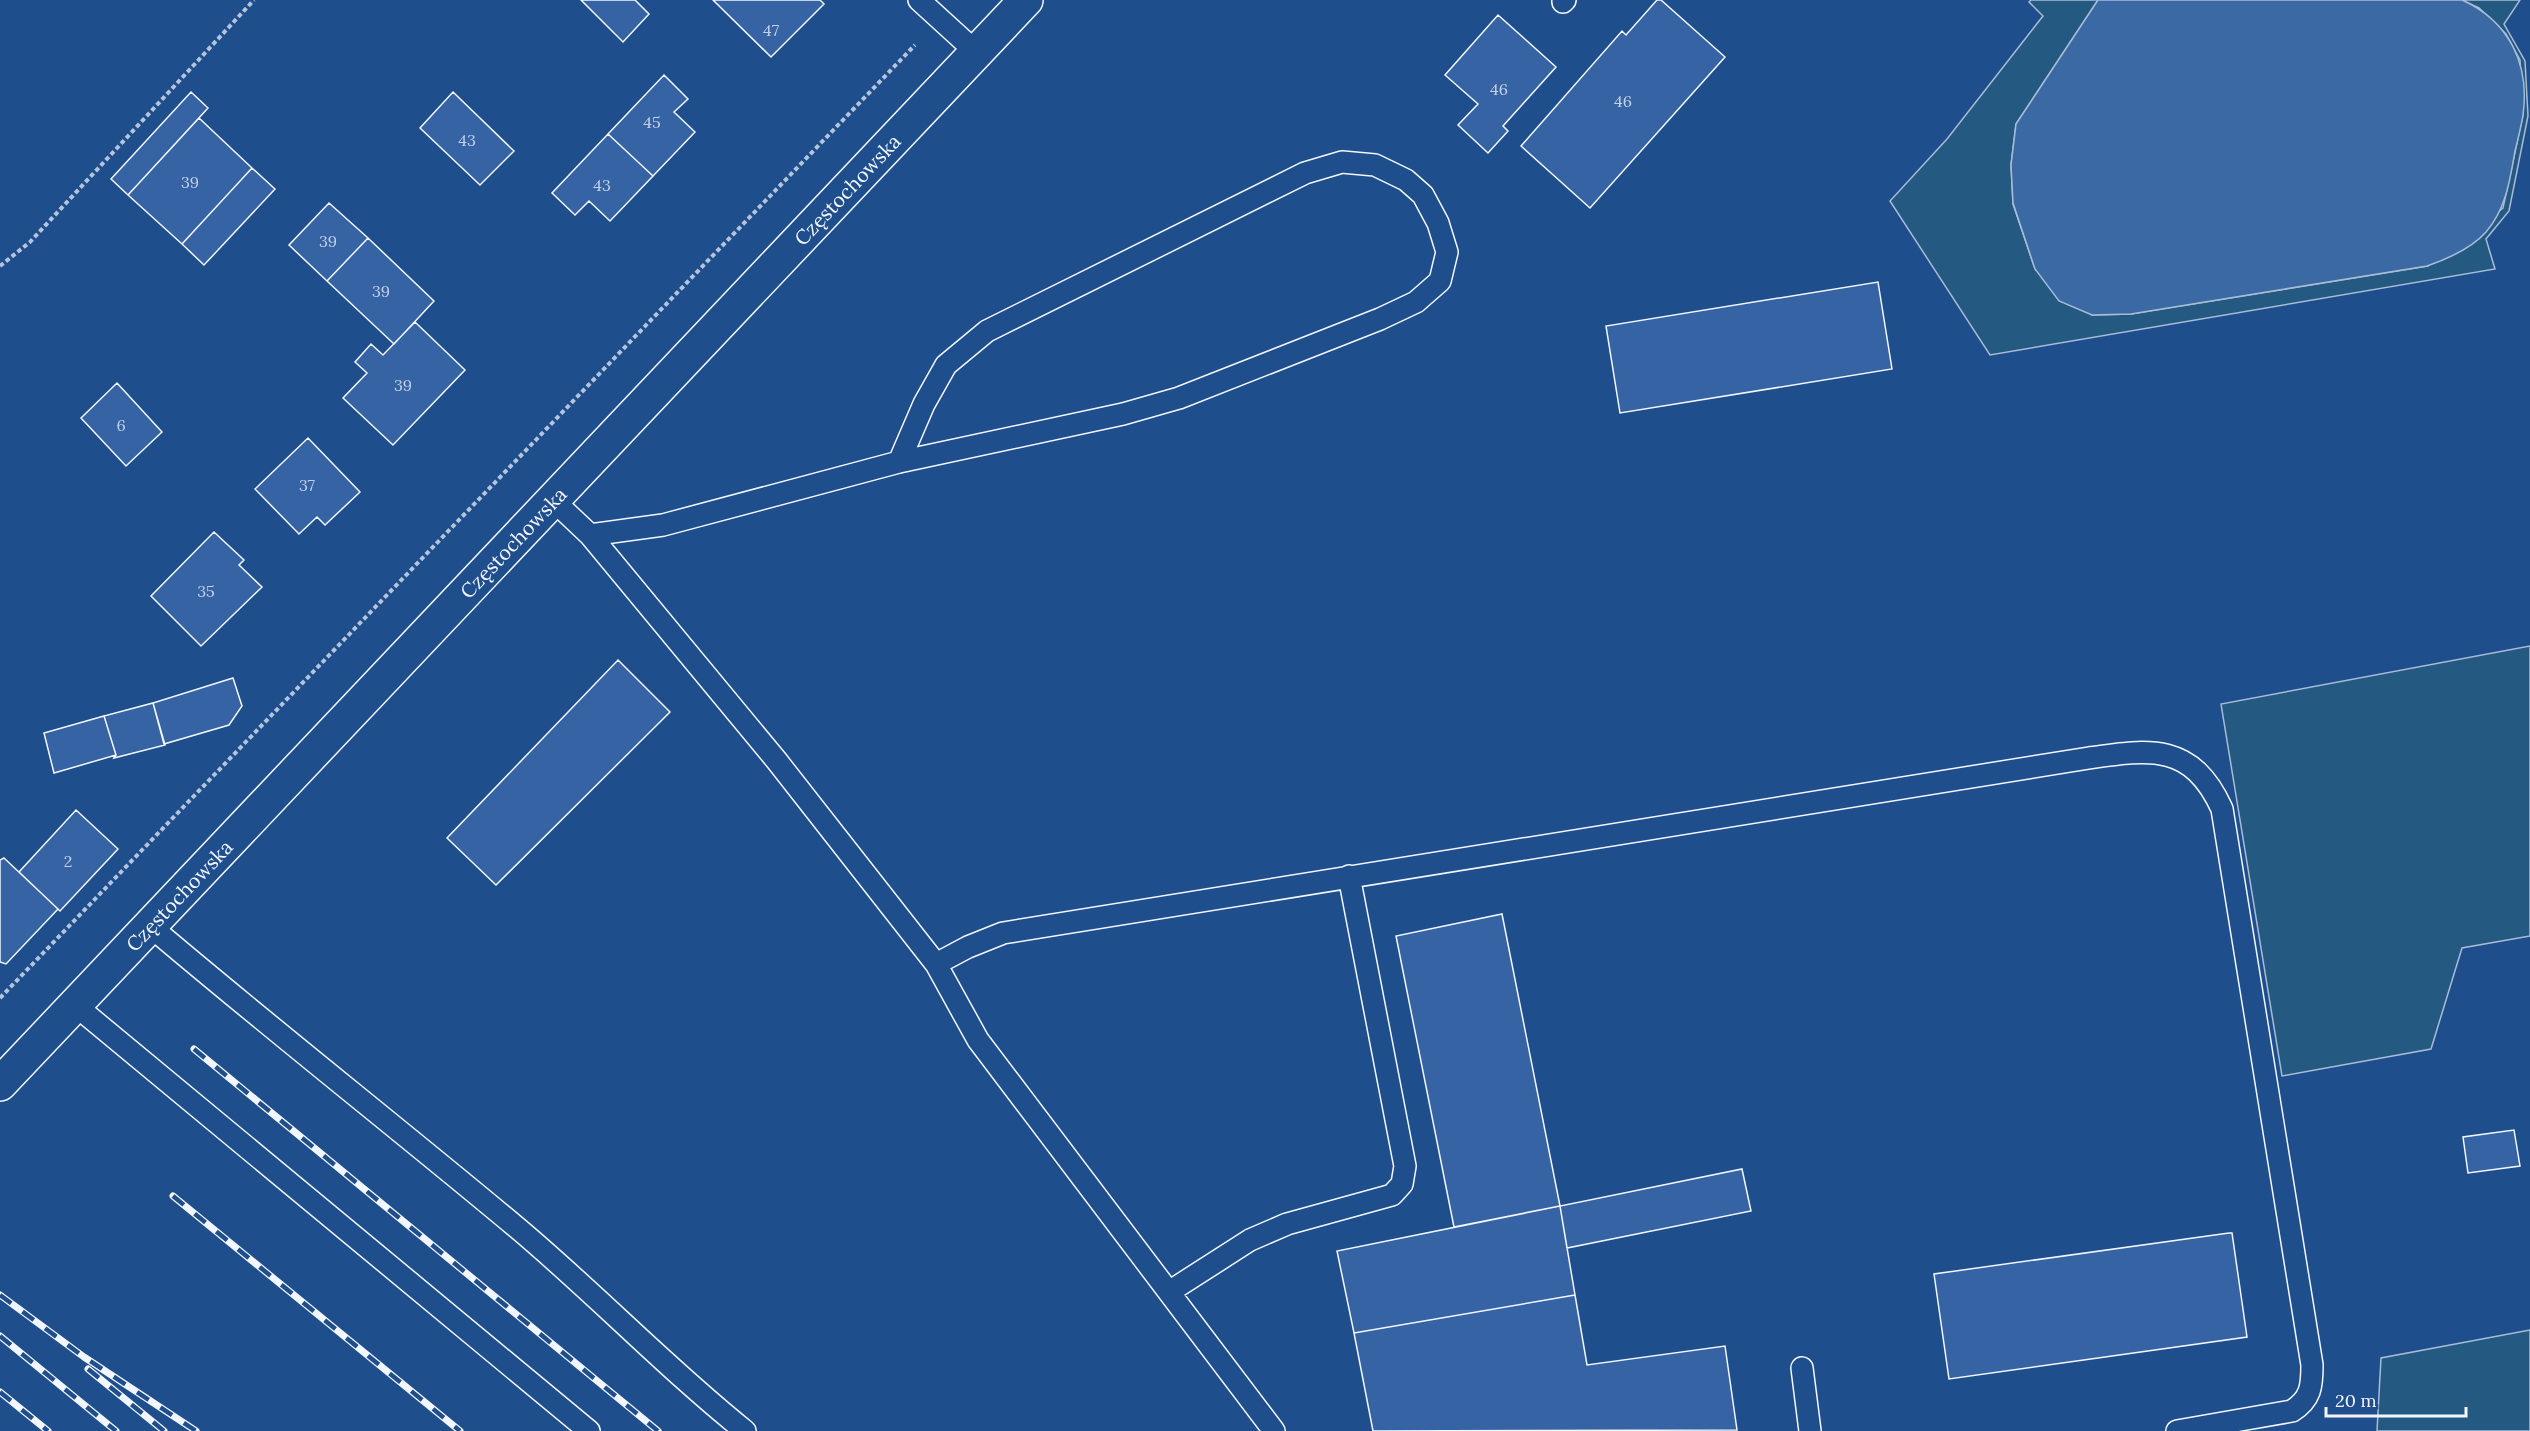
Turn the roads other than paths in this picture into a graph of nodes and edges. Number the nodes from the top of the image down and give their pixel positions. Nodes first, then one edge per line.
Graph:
1 (919, 0) edge
2 (1026, 0) edge
3 (976, 52) junction
4 (899, 462) junction
5 (553, 500) junction
6 (590, 535) junction
7 (1349, 876) junction
8 (150, 926) junction
9 (936, 964) junction
10 (75, 1005) junction
11 (0, 1084) edge
12 (1169, 1292) junction
13 (1802, 1368) dead end
14 (589, 1431) edge
15 (746, 1431) edge
16 (1274, 1431) edge
17 (1810, 1431) edge
18 (2176, 1431) edge

1 - 3 lane
2 - 3 main road, Częstochowska
3 - 5 main road, Częstochowska
4 - 4 lane
4 - 6 lane
5 - 6 lane
5 - 8 main road, Częstochowska
6 - 9 lane
7 - 9 lane
7 - 12 lane
7 - 18 lane
8 - 10 main road, Częstochowska
8 - 15 lane
9 - 12 lane
10 - 11 main road, Częstochowska
10 - 14 lane
12 - 16 lane
13 - 17 lane

